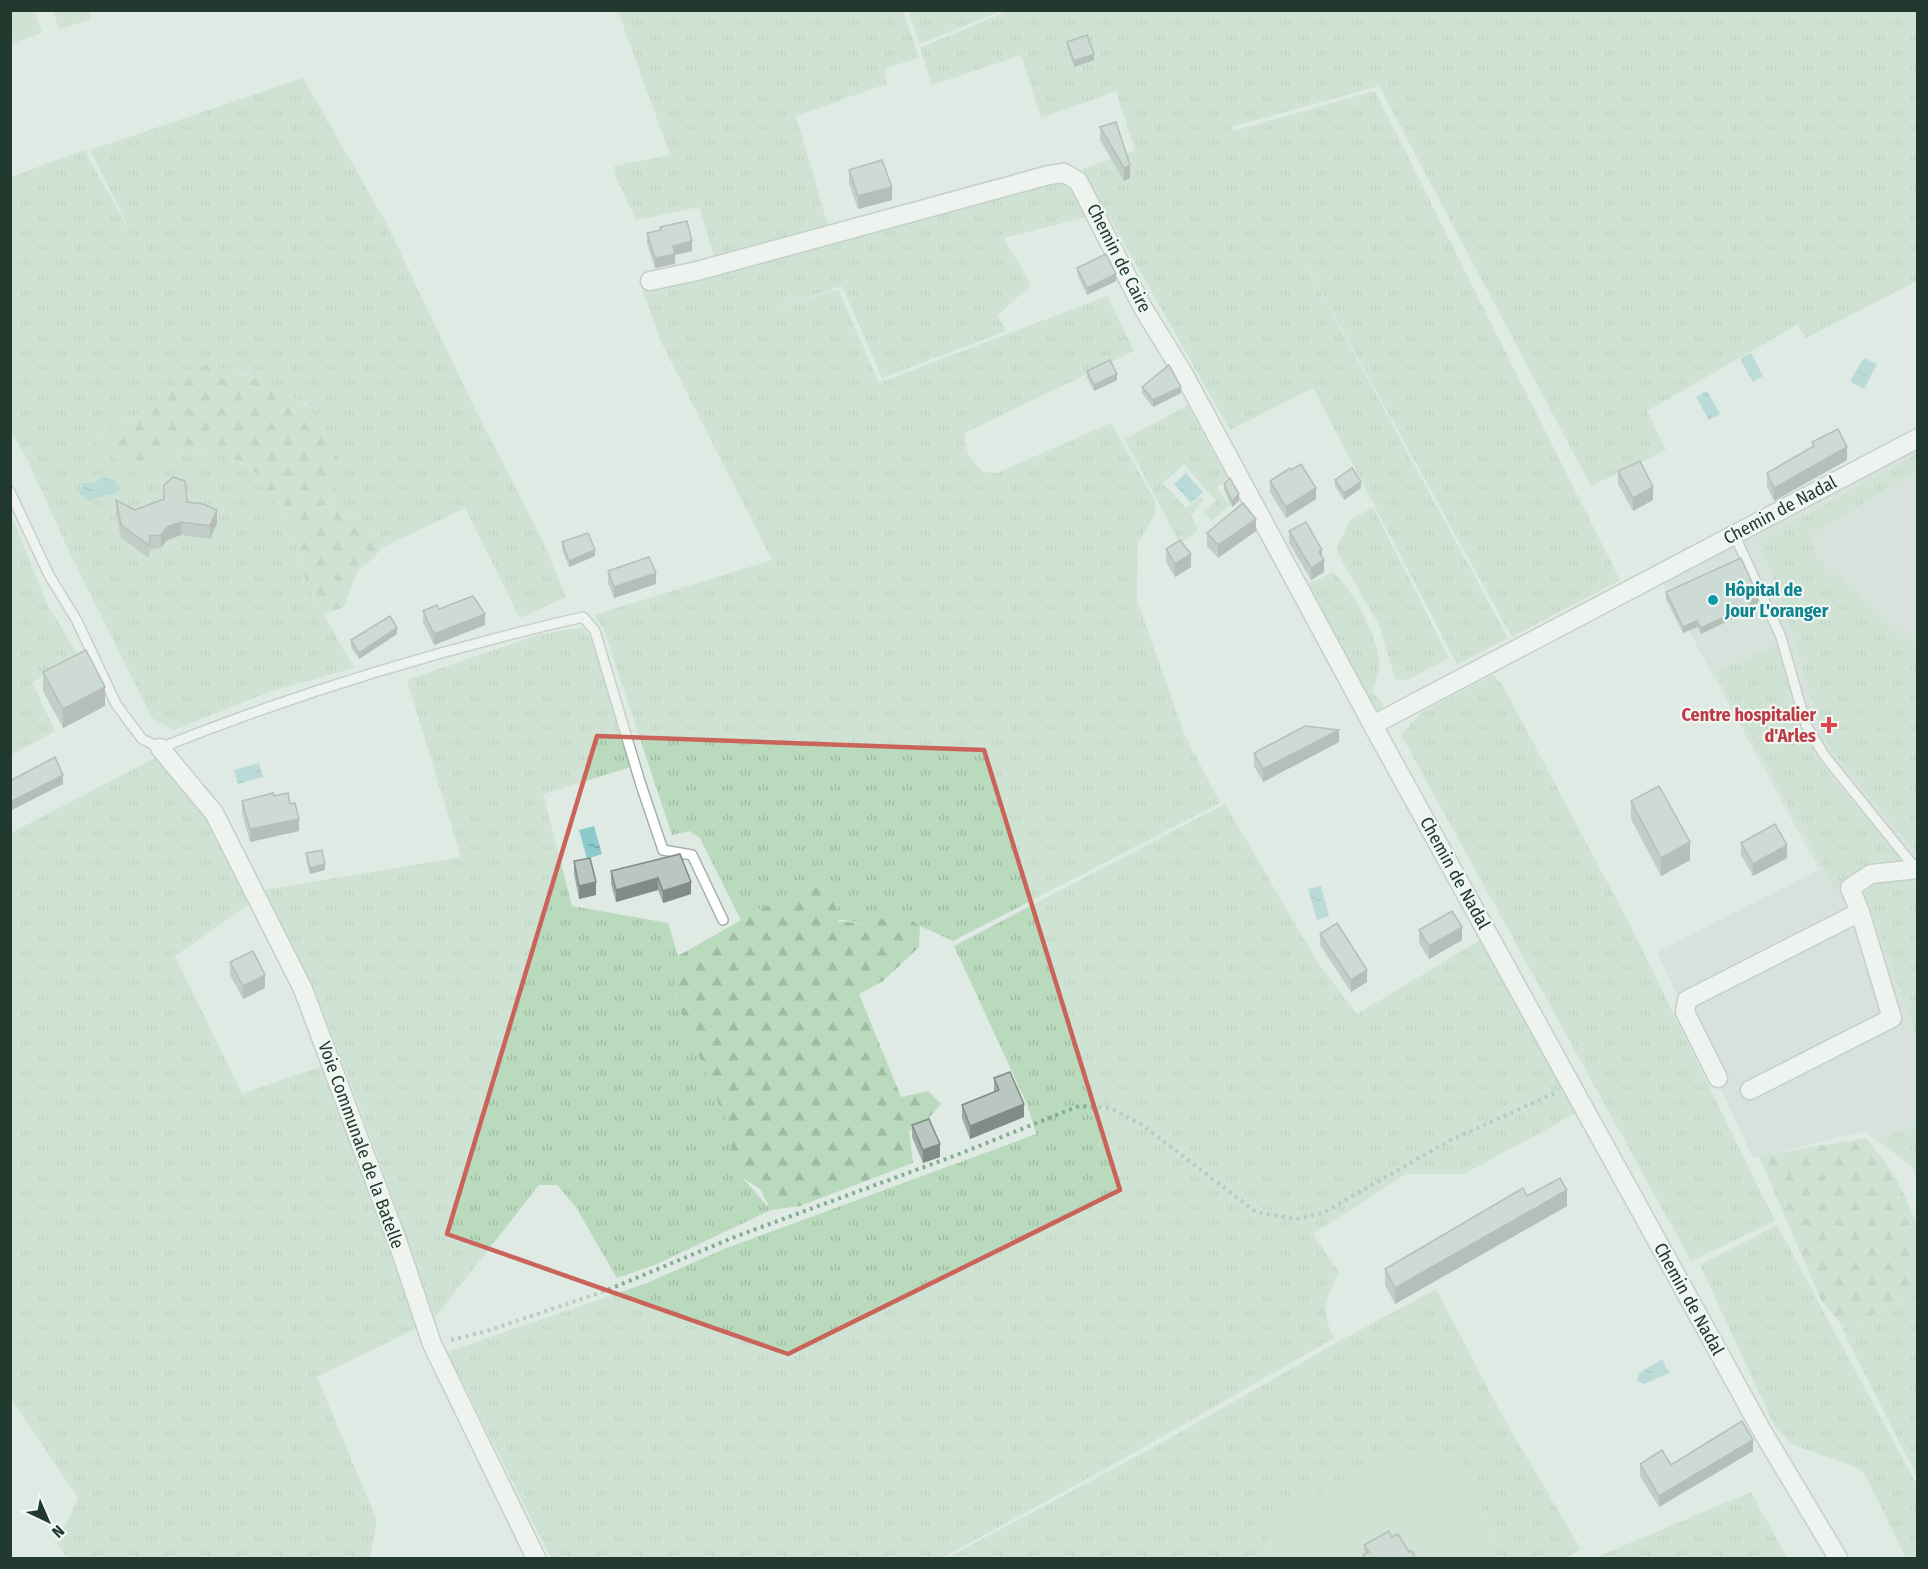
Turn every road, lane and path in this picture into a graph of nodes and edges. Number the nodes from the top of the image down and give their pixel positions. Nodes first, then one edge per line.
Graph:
1 (650, 281) dead end
2 (1917, 438) edge
3 (10, 492) edge
4 (1734, 534) junction
5 (1373, 725) junction
6 (160, 748) junction
7 (1917, 870) edge
8 (1860, 912) junction
9 (723, 920) dead end
10 (1718, 1078) dead end
11 (1572, 1086) junction
12 (1750, 1090) dead end
13 (432, 1344) junction
14 (536, 1558) edge
15 (1838, 1558) edge

1 - 5 street, Chemin de Caire
2 - 4 street, Chemin de Nadal
3 - 6 lane
4 - 5 street, Chemin de Nadal
4 - 7 lane
5 - 11 street, Chemin de Nadal
6 - 9 lane
6 - 13 street, Voie Communale de la Batelle
7 - 8 street
8 - 10 street
8 - 12 street
11 - 13 path
11 - 15 street, Chemin de Nadal
13 - 14 street, Voie Communale de la Batelle

